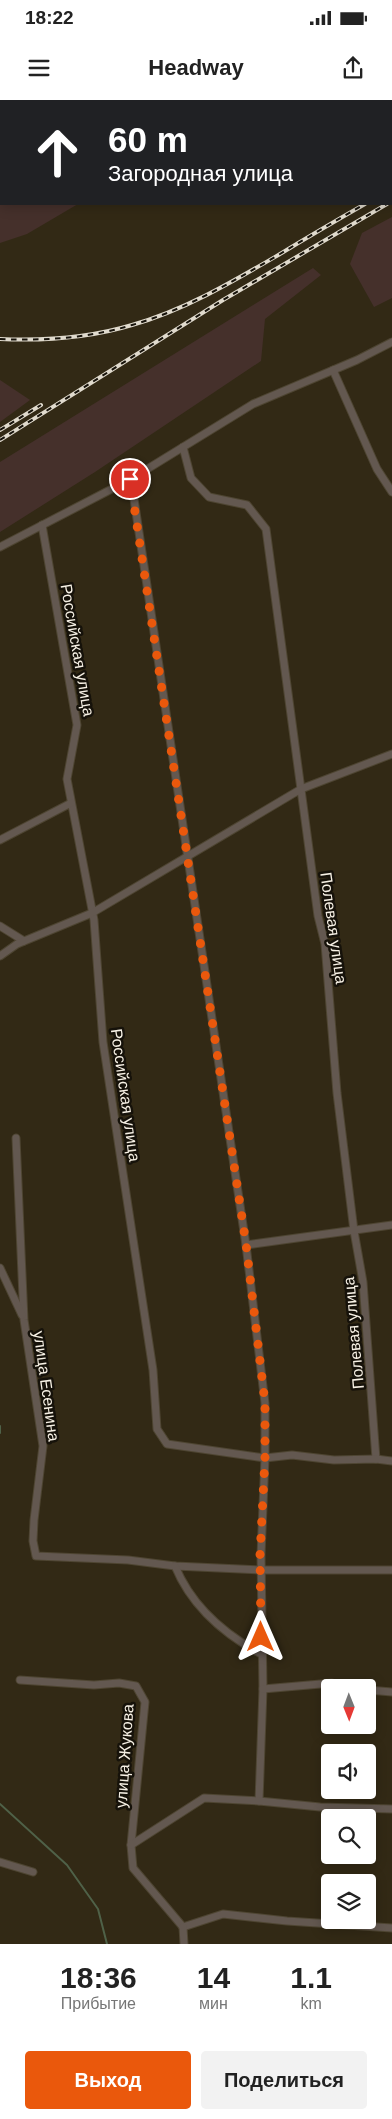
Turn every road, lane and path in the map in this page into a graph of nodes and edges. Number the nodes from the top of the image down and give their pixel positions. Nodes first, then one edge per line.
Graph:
1 (392, 342) edge
2 (333, 370) junction
3 (183, 447) junction
4 (130, 479) junction
5 (392, 492) edge
6 (42, 525) junction
7 (0, 547) edge
8 (392, 754) edge
9 (301, 788) junction
10 (71, 803) junction
11 (0, 840) edge
12 (187, 857) junction
13 (92, 913) junction
14 (0, 926) edge
15 (24, 941) junction
16 (0, 956) edge
17 (16, 1138) dead end
18 (392, 1225) edge
19 (354, 1231) junction
20 (246, 1244) junction
21 (0, 1268) edge
22 (24, 1320) junction
23 (265, 1458) junction
24 (376, 1459) junction
25 (392, 1461) edge
26 (175, 1566) junction
27 (261, 1570) junction
28 (392, 1570) edge
29 (261, 1654) junction
30 (20, 1680) dead end
31 (321, 1684) edge
32 (263, 1689) junction
33 (376, 1691) edge
34 (392, 1692) edge
35 (259, 1800) junction
36 (392, 1809) edge
37 (132, 1845) junction
38 (0, 1862) edge
39 (33, 1872) dead end
40 (184, 1927) junction
41 (392, 1928) edge
42 (184, 1944) edge

1 - 2 street
2 - 3 street
2 - 5 street
3 - 4 street
3 - 9 street, Полевая улица
4 - 6 street
4 - 12 street
6 - 7 street
6 - 10 street, Российская улица
8 - 9 street
9 - 12 street
9 - 19 street, Полевая улица
10 - 11 street
10 - 13 street, Российская улица
12 - 13 street
12 - 20 street
13 - 15 street
13 - 23 street, Российская улица
14 - 15 street
15 - 16 street
17 - 22 street, улица Есенина
18 - 19 street
19 - 20 street
19 - 24 street, Полевая улица
20 - 23 street
21 - 22 street
22 - 26 street, улица Есенина
23 - 24 street, Российская улица
23 - 27 street
24 - 25 street, Российская улица
26 - 27 street, улица Есенина
26 - 29 street
27 - 28 street, улица Есенина
27 - 29 street
29 - 32 street
30 - 37 street, улица Жукова
31 - 32 street
32 - 35 street
33 - 34 street
35 - 36 street
35 - 37 street
37 - 40 street, улица Жукова
38 - 39 street
40 - 41 street
40 - 42 street

